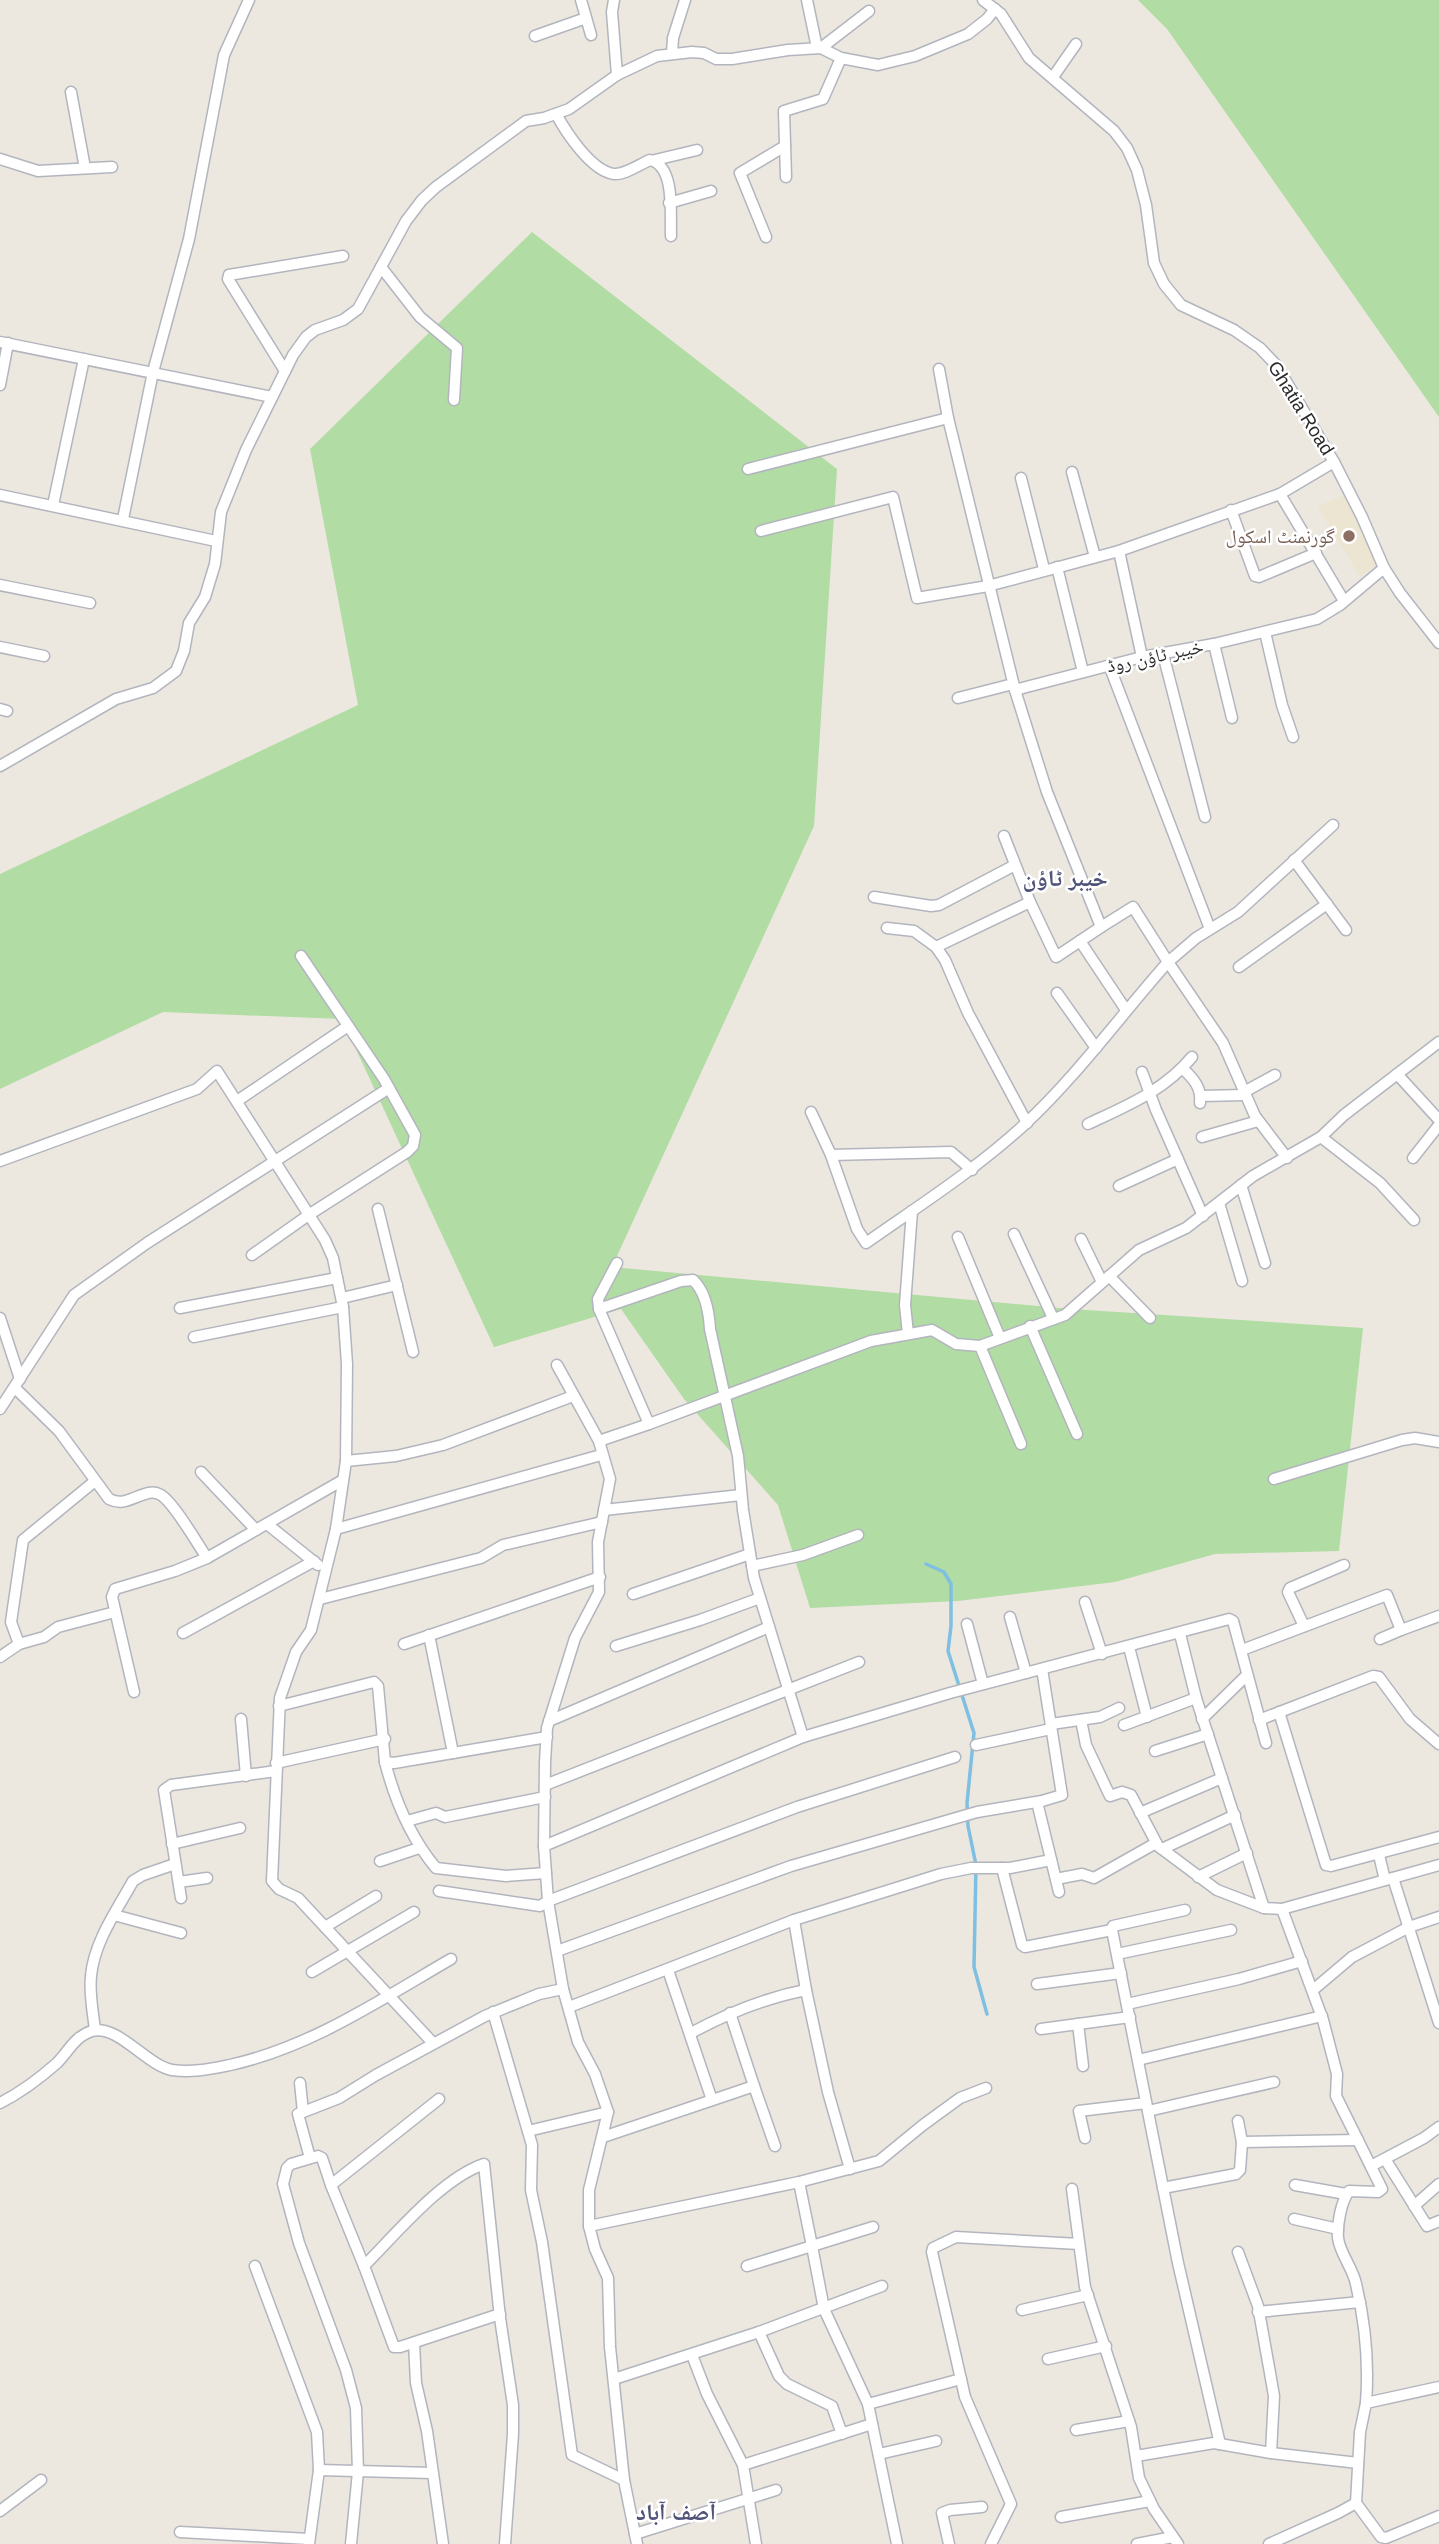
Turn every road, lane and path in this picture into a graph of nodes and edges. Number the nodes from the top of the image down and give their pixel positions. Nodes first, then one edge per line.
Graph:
1 (248, 0) edge
2 (581, 0) edge
3 (614, 0) edge
4 (685, 0) edge
5 (807, 0) edge
6 (984, 0) edge
7 (995, 9) junction
8 (869, 12) dead end
9 (586, 18) junction
10 (591, 35) dead end
11 (535, 36) dead end
12 (1076, 44) dead end
13 (819, 48) junction
14 (672, 53) junction
15 (841, 58) junction
16 (617, 75) junction
17 (1053, 77) junction
18 (71, 92) dead end
19 (556, 114) junction
20 (785, 146) junction
21 (696, 149) dead end
22 (0, 159) edge
23 (655, 160) junction
24 (112, 167) dead end
25 (85, 168) junction
26 (786, 177) dead end
27 (711, 191) dead end
28 (669, 203) junction
29 (671, 236) dead end
30 (766, 237) dead end
31 (343, 256) dead end
32 (381, 267) junction
33 (4, 342) edge
34 (84, 359) junction
35 (939, 369) dead end
36 (285, 371) junction
37 (153, 372) junction
38 (0, 385) edge
39 (272, 397) junction
40 (454, 400) dead end
41 (948, 418) junction
42 (1334, 462) junction
43 (748, 469) dead end
44 (1072, 472) dead end
45 (1021, 478) dead end
46 (1280, 494) junction
47 (0, 495) edge
48 (53, 505) junction
49 (1231, 510) junction
50 (123, 519) junction
51 (761, 531) dead end
52 (216, 541) junction
53 (1119, 551) junction
54 (1315, 553) junction
55 (1096, 557) junction
56 (1058, 567) junction
57 (1384, 568) junction
58 (1044, 569) junction
59 (0, 585) edge
60 (988, 586) junction
61 (1344, 601) junction
62 (90, 603) dead end
63 (1265, 632) junction
64 (1439, 643) edge
65 (1214, 644) junction
66 (0, 647) edge
67 (1163, 654) junction
68 (44, 656) dead end
69 (1142, 657) junction
70 (1108, 665) junction
71 (1083, 672) junction
72 (1014, 687) junction
73 (958, 698) dead end
74 (1232, 718) dead end
75 (1293, 737) dead end
76 (0, 766) edge
77 (1205, 817) dead end
78 (1333, 825) dead end
79 (1004, 836) dead end
80 (1294, 860) junction
81 (1015, 865) junction
82 (874, 897) dead end
83 (1030, 902) junction
84 (1327, 904) junction
85 (1101, 927) junction
86 (887, 928) dead end
87 (1210, 929) junction
88 (1346, 929) dead end
89 (1080, 941) junction
90 (936, 947) junction
91 (301, 956) dead end
92 (1168, 962) junction
93 (1239, 967) dead end
94 (1057, 993) dead end
95 (1126, 1010) junction
96 (348, 1026) junction
97 (1439, 1042) edge
98 (1096, 1048) junction
99 (1192, 1057) dead end
100 (1182, 1069) junction
101 (1142, 1072) dead end
102 (1397, 1074) junction
103 (1275, 1075) dead end
104 (389, 1088) junction
105 (1245, 1093) junction
106 (1151, 1095) junction
107 (237, 1101) junction
108 (811, 1112) dead end
109 (1258, 1121) junction
110 (1439, 1122) edge
111 (1027, 1123) junction
112 (1088, 1124) dead end
113 (1202, 1137) dead end
114 (1321, 1137) junction
115 (831, 1155) junction
116 (1287, 1158) junction
117 (1413, 1158) dead end
118 (1178, 1159) junction
119 (0, 1161) edge
120 (276, 1162) junction
121 (972, 1170) junction
122 (1241, 1185) junction
123 (1119, 1186) dead end
124 (1219, 1203) junction
125 (378, 1209) dead end
126 (912, 1211) junction
127 (310, 1214) junction
128 (1203, 1216) junction
129 (1414, 1220) dead end
130 (1014, 1234) dead end
131 (958, 1237) dead end
132 (1081, 1240) dead end
133 (252, 1255) dead end
134 (617, 1263) dead end
135 (1265, 1263) dead end
136 (337, 1278) junction
137 (1105, 1279) junction
138 (1242, 1281) dead end
139 (397, 1285) junction
140 (342, 1302) junction
141 (180, 1308) dead end
142 (599, 1309) junction
143 (0, 1318) edge
144 (1054, 1318) junction
145 (1150, 1318) dead end
146 (1030, 1326) junction
147 (908, 1334) junction
148 (194, 1337) dead end
149 (1000, 1338) junction
150 (980, 1346) junction
151 (412, 1352) dead end
152 (557, 1365) dead end
153 (18, 1383) junction
154 (724, 1395) junction
155 (573, 1396) junction
156 (0, 1409) edge
157 (649, 1424) junction
158 (1077, 1434) dead end
159 (599, 1441) junction
160 (1439, 1442) edge
161 (1021, 1444) dead end
162 (601, 1455) junction
163 (346, 1461) junction
164 (201, 1472) dead end
165 (1274, 1479) dead end
166 (343, 1480) junction
167 (95, 1481) junction
168 (741, 1495) junction
169 (604, 1510) junction
170 (602, 1522) junction
171 (267, 1524) junction
172 (336, 1529) junction
173 (256, 1530) junction
174 (858, 1535) dead end
175 (750, 1554) junction
176 (207, 1558) junction
177 (314, 1561) junction
178 (1344, 1565) dead end
179 (752, 1566) junction
180 (326, 1572) junction
181 (600, 1577) junction
182 (633, 1594) dead end
183 (760, 1598) junction
184 (320, 1599) junction
185 (1085, 1602) dead end
186 (115, 1612) junction
187 (1439, 1616) edge
188 (1010, 1617) dead end
189 (967, 1624) dead end
190 (1304, 1626) junction
191 (769, 1627) junction
192 (1401, 1630) junction
193 (183, 1633) dead end
194 (1180, 1633) junction
195 (429, 1635) junction
196 (1380, 1639) dead end
197 (19, 1644) junction
198 (404, 1644) dead end
199 (616, 1646) dead end
200 (1129, 1647) junction
201 (1241, 1650) junction
202 (1102, 1654) junction
203 (0, 1657) edge
204 (859, 1662) dead end
205 (1042, 1669) junction
206 (1026, 1673) junction
207 (1248, 1675) junction
208 (983, 1684) junction
209 (788, 1688) junction
210 (134, 1692) dead end
211 (1196, 1698) junction
212 (279, 1706) junction
213 (1119, 1708) dead end
214 (1279, 1712) junction
215 (1147, 1717) junction
216 (241, 1719) dead end
217 (1202, 1719) junction
218 (1081, 1720) junction
219 (1259, 1720) junction
220 (550, 1721) junction
221 (1124, 1725) dead end
222 (1051, 1726) junction
223 (1208, 1734) junction
224 (547, 1737) junction
225 (803, 1737) junction
226 (385, 1739) junction
227 (1266, 1743) dead end
228 (1439, 1744) edge
229 (976, 1745) dead end
230 (1155, 1751) dead end
231 (453, 1753) junction
232 (956, 1757) dead end
233 (385, 1762) junction
234 (276, 1767) junction
235 (246, 1776) junction
236 (1222, 1778) junction
237 (545, 1785) junction
238 (545, 1797) junction
239 (1037, 1802) junction
240 (1140, 1813) junction
241 (1234, 1815) junction
242 (407, 1821) junction
243 (240, 1828) dead end
244 (1439, 1837) edge
245 (172, 1844) junction
246 (544, 1846) junction
247 (1159, 1846) junction
248 (419, 1848) junction
249 (1247, 1853) junction
250 (1379, 1855) junction
251 (1051, 1860) junction
252 (380, 1861) dead end
253 (176, 1864) junction
254 (1439, 1865) edge
255 (1002, 1868) junction
256 (546, 1873) junction
257 (1198, 1877) junction
258 (207, 1878) dead end
259 (1056, 1879) junction
260 (1389, 1879) junction
261 (179, 1882) junction
262 (439, 1891) dead end
263 (1059, 1892) dead end
264 (376, 1896) dead end
265 (181, 1898) dead end
266 (548, 1901) junction
267 (1264, 1908) junction
268 (1282, 1909) junction
269 (1185, 1910) dead end
270 (414, 1912) dead end
271 (114, 1915) junction
272 (1439, 1917) edge
273 (794, 1920) junction
274 (325, 1927) junction
275 (1409, 1927) junction
276 (1112, 1930) junction
277 (1231, 1930) dead end
278 (181, 1933) dead end
279 (557, 1951) junction
280 (348, 1952) junction
281 (1117, 1954) junction
282 (451, 1959) dead end
283 (1302, 1961) junction
284 (668, 1970) junction
285 (312, 1972) dead end
286 (1121, 1973) junction
287 (1037, 1983) dead end
288 (563, 1989) junction
289 (806, 1990) junction
290 (1313, 1990) junction
291 (388, 1995) junction
292 (1127, 2004) junction
293 (1436, 2006) edge
294 (569, 2007) junction
295 (493, 2012) junction
296 (730, 2013) junction
297 (1322, 2016) junction
298 (1129, 2017) junction
299 (1439, 2023) edge
300 (1078, 2024) junction
301 (1041, 2029) dead end
302 (95, 2030) junction
303 (691, 2033) junction
304 (433, 2043) junction
305 (1138, 2060) junction
306 (1083, 2066) dead end
307 (1274, 2082) dead end
308 (300, 2083) dead end
309 (754, 2086) junction
310 (986, 2088) dead end
311 (439, 2099) dead end
312 (712, 2100) junction
313 (0, 2103) edge
314 (1147, 2107) junction
315 (303, 2112) junction
316 (608, 2112) junction
317 (1238, 2121) dead end
318 (1439, 2127) edge
319 (528, 2131) junction
320 (603, 2137) junction
321 (1085, 2138) dead end
322 (1358, 2140) junction
323 (1242, 2143) junction
324 (775, 2146) dead end
325 (310, 2158) junction
326 (1385, 2159) junction
327 (1371, 2166) junction
328 (850, 2169) junction
329 (799, 2182) junction
330 (1439, 2184) edge
331 (331, 2185) junction
332 (1295, 2185) dead end
333 (1163, 2188) junction
334 (1072, 2189) dead end
335 (1346, 2194) junction
336 (1414, 2206) junction
337 (1294, 2219) dead end
338 (1439, 2221) edge
339 (589, 2225) junction
340 (873, 2227) dead end
341 (1338, 2229) junction
342 (1079, 2244) junction
343 (812, 2246) junction
344 (1238, 2252) dead end
345 (255, 2266) dead end
346 (365, 2266) junction
347 (747, 2266) dead end
348 (882, 2286) dead end
349 (1088, 2295) junction
350 (1360, 2302) junction
351 (824, 2309) junction
352 (1021, 2310) dead end
353 (1258, 2312) junction
354 (500, 2314) junction
355 (759, 2332) junction
356 (414, 2343) junction
357 (1106, 2346) junction
358 (692, 2355) junction
359 (1048, 2359) dead end
360 (614, 2379) junction
361 (961, 2379) junction
362 (1439, 2387) edge
363 (1366, 2403) junction
364 (867, 2404) junction
365 (1129, 2421) junction
366 (872, 2424) junction
367 (1076, 2430) dead end
368 (842, 2434) junction
369 (936, 2441) dead end
370 (1220, 2444) junction
371 (1271, 2453) junction
372 (879, 2454) junction
373 (1136, 2456) junction
374 (1358, 2463) junction
375 (743, 2465) junction
376 (318, 2470) junction
377 (358, 2472) junction
378 (432, 2473) junction
379 (41, 2480) dead end
380 (624, 2480) junction
381 (776, 2490) dead end
382 (750, 2499) junction
383 (1150, 2501) junction
384 (1356, 2503) junction
385 (982, 2507) dead end
386 (0, 2511) edge
387 (1439, 2516) edge
388 (1061, 2517) dead end
389 (180, 2532) dead end
390 (636, 2539) edge
391 (1176, 2540) edge
392 (309, 2541) edge
393 (351, 2544) edge
394 (443, 2544) edge
395 (505, 2544) edge
396 (756, 2544) edge
397 (897, 2544) edge
398 (949, 2544) edge
399 (991, 2544) edge
400 (1137, 2544) edge
401 (1269, 2544) edge

1 - 37 street
2 - 9 street
3 - 16 street
4 - 14 street
5 - 13 street
6 - 7 street, Ghatia Road
7 - 15 street
7 - 17 street, Ghatia Road
8 - 13 street
9 - 10 street
9 - 11 street
12 - 17 street
13 - 14 street
13 - 15 street
14 - 16 street
15 - 20 street
16 - 19 street
17 - 42 street, Ghatia Road
18 - 25 street
19 - 23 street
19 - 32 street
20 - 26 street
20 - 30 street
21 - 23 street
22 - 25 street
23 - 28 street
24 - 25 street
27 - 28 street
28 - 29 street
31 - 36 street
32 - 36 street
32 - 40 street
33 - 34 street
33 - 38 street
34 - 37 street
34 - 48 street
35 - 41 street
36 - 39 street
37 - 39 street
37 - 50 street
39 - 52 street
41 - 43 street
41 - 60 street
42 - 46 street
42 - 57 street, Ghatia Road
44 - 55 street
45 - 58 street
46 - 49 street
46 - 54 street
47 - 48 street
48 - 50 street
49 - 53 street
49 - 54 street
50 - 52 street
51 - 60 street
52 - 76 street
53 - 55 street
53 - 69 street
54 - 61 street
55 - 56 street
56 - 58 street
56 - 71 street
57 - 61 street, خیبر ٹاؤن روڈ
57 - 64 street, Ghatia Road
58 - 60 street
59 - 62 street
60 - 72 street
61 - 63 street, خیبر ٹاؤن روڈ
63 - 65 street, خیبر ٹاؤن روڈ
63 - 75 street
65 - 67 street, خیبر ٹاؤن روڈ
65 - 74 street
66 - 68 street
67 - 69 street, خیبر ٹاؤن روڈ
67 - 77 street
69 - 70 street, خیبر ٹاؤن روڈ
70 - 71 street, خیبر ٹاؤن روڈ
70 - 87 street
71 - 72 street, خیبر ٹاؤن روڈ
72 - 73 street, خیبر ٹاؤن روڈ
72 - 85 street
78 - 80 street
79 - 81 street
80 - 84 street
80 - 87 street
81 - 82 street
81 - 83 street
83 - 89 street
83 - 90 street
84 - 88 street
84 - 93 street
85 - 89 street
85 - 92 street
86 - 90 street
87 - 92 street
89 - 95 street
90 - 111 street
91 - 96 street
92 - 95 street
92 - 105 street
94 - 98 street
95 - 98 street
96 - 104 street
96 - 107 street
97 - 102 street
98 - 111 street
99 - 100 street
100 - 105 street
100 - 106 street
101 - 106 street
102 - 110 street
102 - 114 street
103 - 105 street
104 - 120 street
104 - 127 street
105 - 109 street
106 - 112 street
106 - 118 street
107 - 119 street
107 - 120 street
108 - 115 street
109 - 113 street
109 - 116 street
110 - 117 street
111 - 121 street
114 - 116 street
114 - 129 street
115 - 121 street
115 - 126 street
116 - 122 street
118 - 123 street
118 - 128 street
120 - 127 street
120 - 153 street
121 - 126 street
122 - 124 street
122 - 135 street
124 - 128 street
124 - 138 street
125 - 139 street
126 - 147 street
127 - 133 street
127 - 136 street
128 - 137 street
130 - 144 street
131 - 149 street
132 - 137 street
134 - 142 street
136 - 140 street
136 - 141 street
137 - 144 street
137 - 145 street
139 - 140 street
139 - 151 street
140 - 148 street
140 - 163 street
142 - 154 street
142 - 157 street
143 - 153 street
144 - 146 street
146 - 149 street
146 - 158 street
147 - 150 street
147 - 154 street
149 - 150 street
150 - 161 street
152 - 155 street
153 - 156 street
153 - 167 street
154 - 157 street
154 - 168 street
155 - 159 street
155 - 163 street
157 - 159 street
159 - 162 street
160 - 165 street
162 - 169 street
162 - 172 street
163 - 166 street
164 - 173 street
166 - 171 street
166 - 172 street
167 - 176 street
167 - 197 street
168 - 169 street
168 - 175 street
169 - 170 street
170 - 181 street
170 - 184 street
171 - 173 street
171 - 177 street
172 - 180 street
173 - 176 street
174 - 179 street
175 - 179 street
175 - 182 street
176 - 186 street
177 - 180 street
177 - 193 street
178 - 190 street
179 - 183 street
180 - 184 street
181 - 195 street
181 - 220 street
183 - 191 street
183 - 199 street
184 - 212 street
185 - 202 street
186 - 197 street
186 - 210 street
187 - 192 street
188 - 206 street
189 - 208 street
190 - 192 street
190 - 201 street
191 - 209 street
191 - 220 street
192 - 196 street
194 - 200 street
194 - 201 street
194 - 211 street
195 - 198 street
195 - 231 street
197 - 203 street
200 - 202 street
200 - 215 street
201 - 207 street
202 - 205 street
204 - 209 street
205 - 206 street
205 - 222 street
206 - 208 street
207 - 217 street
207 - 219 street
208 - 225 street
209 - 225 street
209 - 237 street
211 - 215 street
211 - 217 street
212 - 226 street
212 - 234 street
213 - 218 street
214 - 219 street
214 - 228 street
214 - 250 street
215 - 221 street
216 - 235 street
217 - 223 street
218 - 222 street
218 - 240 street
219 - 227 street
220 - 224 street
222 - 229 street
222 - 239 street
223 - 230 street
223 - 236 street
224 - 231 street
224 - 237 street
225 - 246 street
226 - 233 street
226 - 234 street
231 - 233 street
232 - 266 street
233 - 242 street
234 - 235 street
234 - 274 street
235 - 245 street
236 - 240 street
236 - 241 street
237 - 238 street
238 - 242 street
238 - 246 street
239 - 251 street
239 - 279 street
240 - 247 street
241 - 247 street
241 - 249 street
242 - 248 street
243 - 245 street
244 - 250 street
245 - 253 street
246 - 256 street
247 - 257 street
247 - 259 street
248 - 252 street
248 - 256 street
249 - 257 street
249 - 267 street
250 - 260 street
251 - 255 street
251 - 259 street
253 - 261 street
253 - 271 street
254 - 260 street
255 - 273 street
255 - 276 street
256 - 266 street
257 - 267 street
258 - 261 street
259 - 263 street
260 - 268 street
260 - 275 street
261 - 265 street
262 - 266 street
264 - 274 street
266 - 279 street
267 - 268 street
268 - 283 street
269 - 276 street
270 - 280 street
271 - 278 street
271 - 302 street
272 - 275 street
273 - 284 street
273 - 289 street
274 - 280 street
275 - 290 street
275 - 293 street
276 - 281 street
277 - 281 street
279 - 288 street
280 - 285 street
280 - 291 street
281 - 286 street
282 - 291 street
283 - 290 street
283 - 292 street
284 - 294 street
284 - 303 street
286 - 287 street
286 - 292 street
288 - 294 street
288 - 295 street
289 - 296 street
289 - 328 street
290 - 297 street
291 - 302 street
291 - 304 street
292 - 298 street
293 - 299 street
294 - 316 street
295 - 304 street
295 - 319 street
296 - 303 street
296 - 309 street
297 - 305 street
297 - 322 street
298 - 300 street
298 - 305 street
300 - 301 street
300 - 306 street
302 - 313 street
303 - 312 street
304 - 315 street
305 - 314 street
307 - 314 street
308 - 315 street
309 - 312 street
309 - 324 street
310 - 328 street
311 - 331 street
312 - 320 street
314 - 321 street
314 - 333 street
315 - 325 street
316 - 319 street
316 - 320 street
317 - 323 street
318 - 326 street
319 - 380 street
320 - 339 street
322 - 323 street
322 - 327 street
323 - 333 street
325 - 331 street
325 - 377 street
326 - 327 street
326 - 336 street
327 - 335 street
328 - 329 street
329 - 339 street
329 - 343 street
330 - 336 street
331 - 346 street
332 - 335 street
333 - 370 street
334 - 342 street
335 - 341 street
336 - 338 street
337 - 341 street
339 - 360 street
340 - 343 street
341 - 350 street
342 - 349 street
342 - 361 street
343 - 347 street
343 - 351 street
344 - 353 street
345 - 376 street
346 - 354 street
346 - 356 street
348 - 351 street
349 - 352 street
349 - 357 street
350 - 353 street
350 - 363 street
351 - 355 street
351 - 364 street
353 - 371 street
354 - 356 street
354 - 395 street
355 - 358 street
355 - 368 street
356 - 378 street
357 - 359 street
357 - 365 street
358 - 360 street
358 - 375 street
360 - 380 street
361 - 364 street
361 - 399 street
362 - 363 street
363 - 374 street
364 - 366 street
365 - 367 street
365 - 373 street
366 - 368 street
366 - 372 street
368 - 375 street
369 - 372 street
370 - 371 street
370 - 373 street
371 - 374 street
372 - 397 street
373 - 383 street
374 - 384 street
375 - 382 street
376 - 377 street
376 - 392 street
377 - 378 street
377 - 393 street
378 - 394 street
379 - 386 street
380 - 390 street
381 - 382 street
382 - 390 street
382 - 396 street
383 - 388 street
383 - 391 street
384 - 387 street
384 - 401 street
385 - 398 street
389 - 392 street
391 - 400 street

